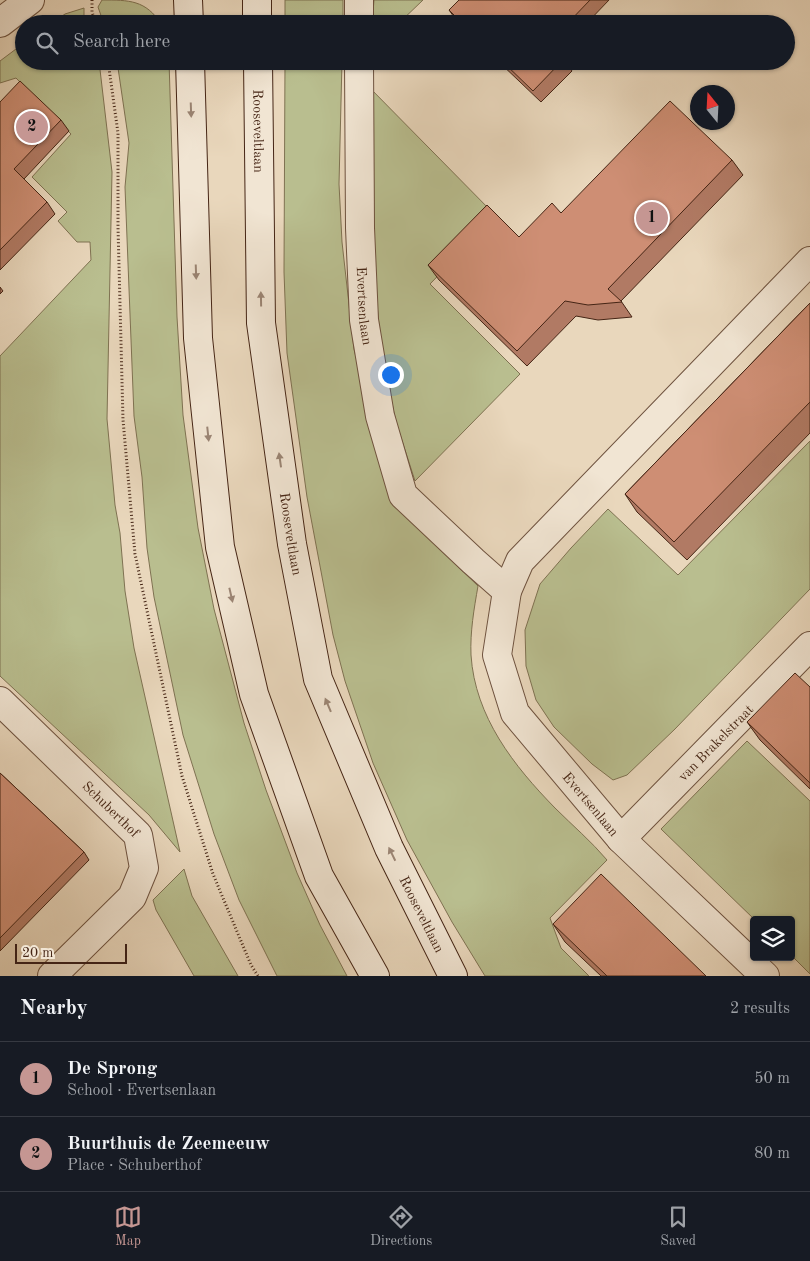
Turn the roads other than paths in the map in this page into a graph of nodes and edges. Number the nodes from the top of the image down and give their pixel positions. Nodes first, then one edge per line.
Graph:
1 (30, 0) edge
2 (188, 0) edge
3 (257, 0) edge
4 (359, 0) edge
5 (189, 15) edge
6 (257, 15) edge
7 (359, 15) edge
8 (0, 23) edge
9 (190, 70) edge
10 (258, 70) edge
11 (359, 70) edge
12 (810, 261) edge
13 (508, 591) junction
14 (810, 646) edge
15 (0, 701) edge
16 (621, 839) junction
17 (52, 976) edge
18 (375, 976) edge
19 (453, 976) edge
20 (765, 976) edge

1 - 8 street
2 - 5 street
3 - 6 street
4 - 7 street
9 -> 18 street
19 -> 10 street, Rooseveltlaan
11 - 13 street, Evertsenlaan
12 - 13 street, Evertsenlaan
13 - 16 street, Evertsenlaan
14 - 16 street, van Brakelstraat
15 - 17 street, Schuberthof
16 - 20 street, Evertsenlaan

